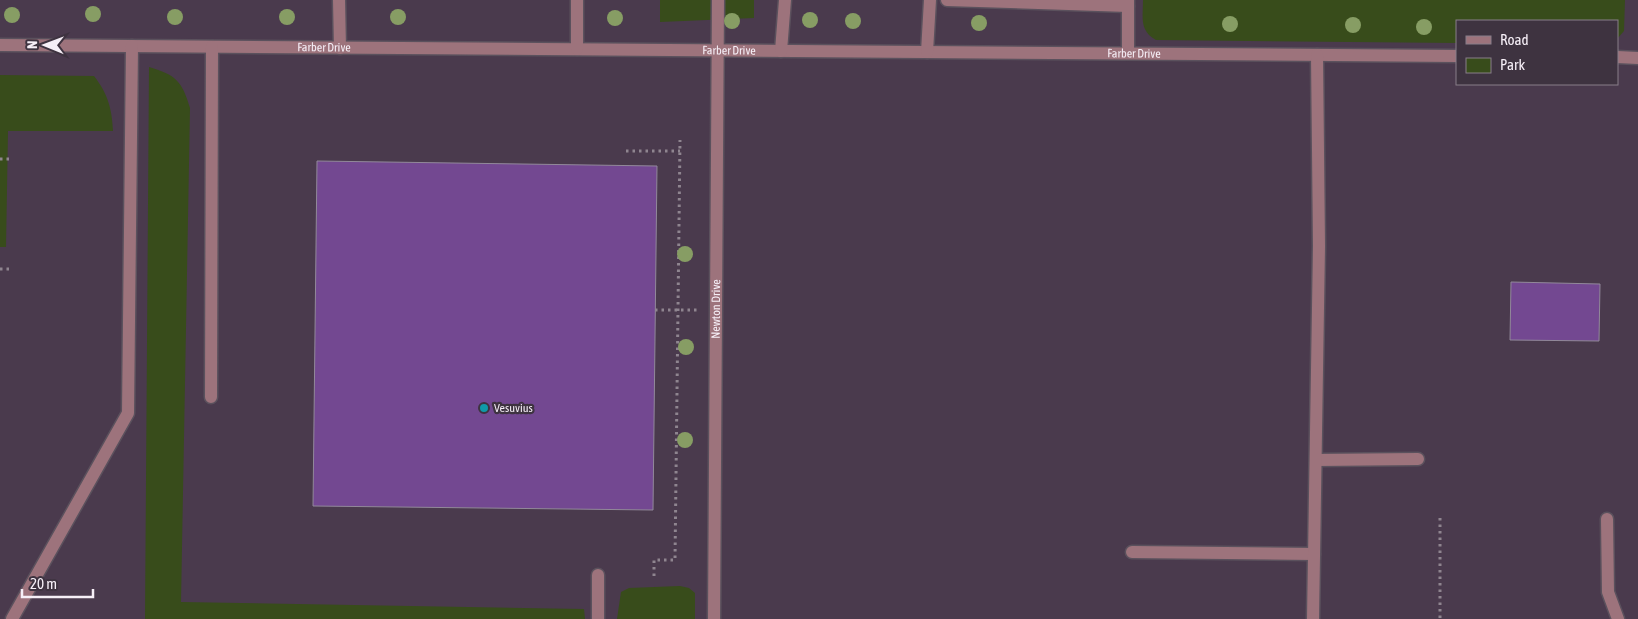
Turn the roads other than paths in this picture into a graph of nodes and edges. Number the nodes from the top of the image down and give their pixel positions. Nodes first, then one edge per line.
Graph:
1 (339, 0) edge
2 (578, 0) edge
3 (718, 0) edge
4 (785, 0) edge
5 (930, 0) edge
6 (946, 0) edge
7 (1128, 3) edge
8 (0, 45) edge
9 (132, 46) junction
10 (212, 47) junction
11 (340, 48) junction
12 (577, 49) junction
13 (718, 50) junction
14 (781, 51) junction
15 (927, 52) junction
16 (1128, 54) junction
17 (1317, 55) junction
18 (1456, 56) edge
19 (1618, 57) edge
20 (1638, 58) edge
21 (211, 396) dead end
22 (1418, 459) dead end
23 (1316, 460) junction
24 (1607, 519) dead end
25 (1132, 552) dead end
26 (1314, 554) junction
27 (598, 575) dead end
28 (12, 619) edge
29 (598, 619) edge
30 (714, 619) edge
31 (1313, 619) edge
32 (1618, 619) edge

1 - 11 street
2 - 12 street
3 - 13 street, Newton Drive
4 - 14 street
5 - 15 street
6 - 7 street
7 - 16 street
8 - 9 street, Farber Drive
9 - 10 street, Farber Drive
9 - 28 street
10 - 11 street, Farber Drive
10 - 21 street
11 - 12 street, Farber Drive
12 - 13 street, Farber Drive
13 - 14 street, Farber Drive
13 - 30 street, Newton Drive
14 - 15 street, Farber Drive
15 - 16 street, Farber Drive
16 - 17 street, Farber Drive
17 - 18 street, Farber Drive
17 - 23 street
19 - 20 street
22 - 23 street
23 - 26 street
24 - 32 street
25 - 26 street
26 - 31 street
27 - 29 street

